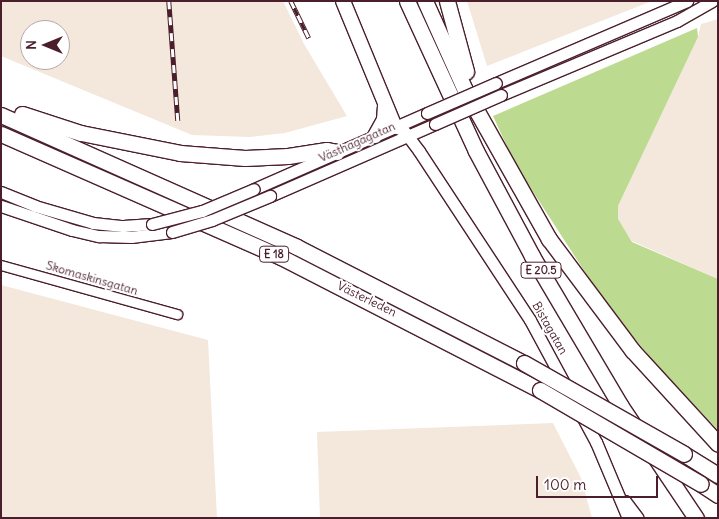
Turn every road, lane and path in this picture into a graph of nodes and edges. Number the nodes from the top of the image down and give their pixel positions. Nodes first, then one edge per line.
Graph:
1 (343, 1) edge
2 (407, 1) edge
3 (425, 1) edge
4 (447, 1) edge
5 (687, 1) edge
6 (712, 1) edge
7 (465, 90) junction
8 (1, 107) edge
9 (1, 115) edge
10 (380, 132) junction
11 (1, 134) edge
12 (407, 136) junction
13 (337, 152) junction
14 (1, 192) edge
15 (1, 206) edge
16 (1, 265) edge
17 (177, 314) dead end
18 (718, 444) edge
19 (718, 475) edge
20 (620, 494) junction
21 (718, 494) edge
22 (628, 518) edge
23 (638, 518) edge
24 (696, 518) edge

1 - 10 main road
2 - 24 highway, E 20.5
3 - 7 highway, E 20.5
4 - 7 highway, E 20.5
5 - 10 main road, Västhagagatan, bridge
6 - 12 main road, Västhagagatan, bridge
7 - 18 highway, E 20.5
8 - 13 highway
9 - 19 highway, Västerleden / E 18, bridge
10 - 12 main road, E 20.5
10 - 13 main road, Västhagagatan
11 - 21 highway, Västerleden / E 18, bridge
12 - 15 main road, Västhagagatan, bridge
12 - 20 main road, Bistagatan / E 20.5
13 - 14 main road, Västhagagatan, bridge
16 - 17 street, Skomaskinsgatan
20 - 22 main road, Bistagatan / E 20.5
20 - 23 main road, Bistagatan / E 20.5

